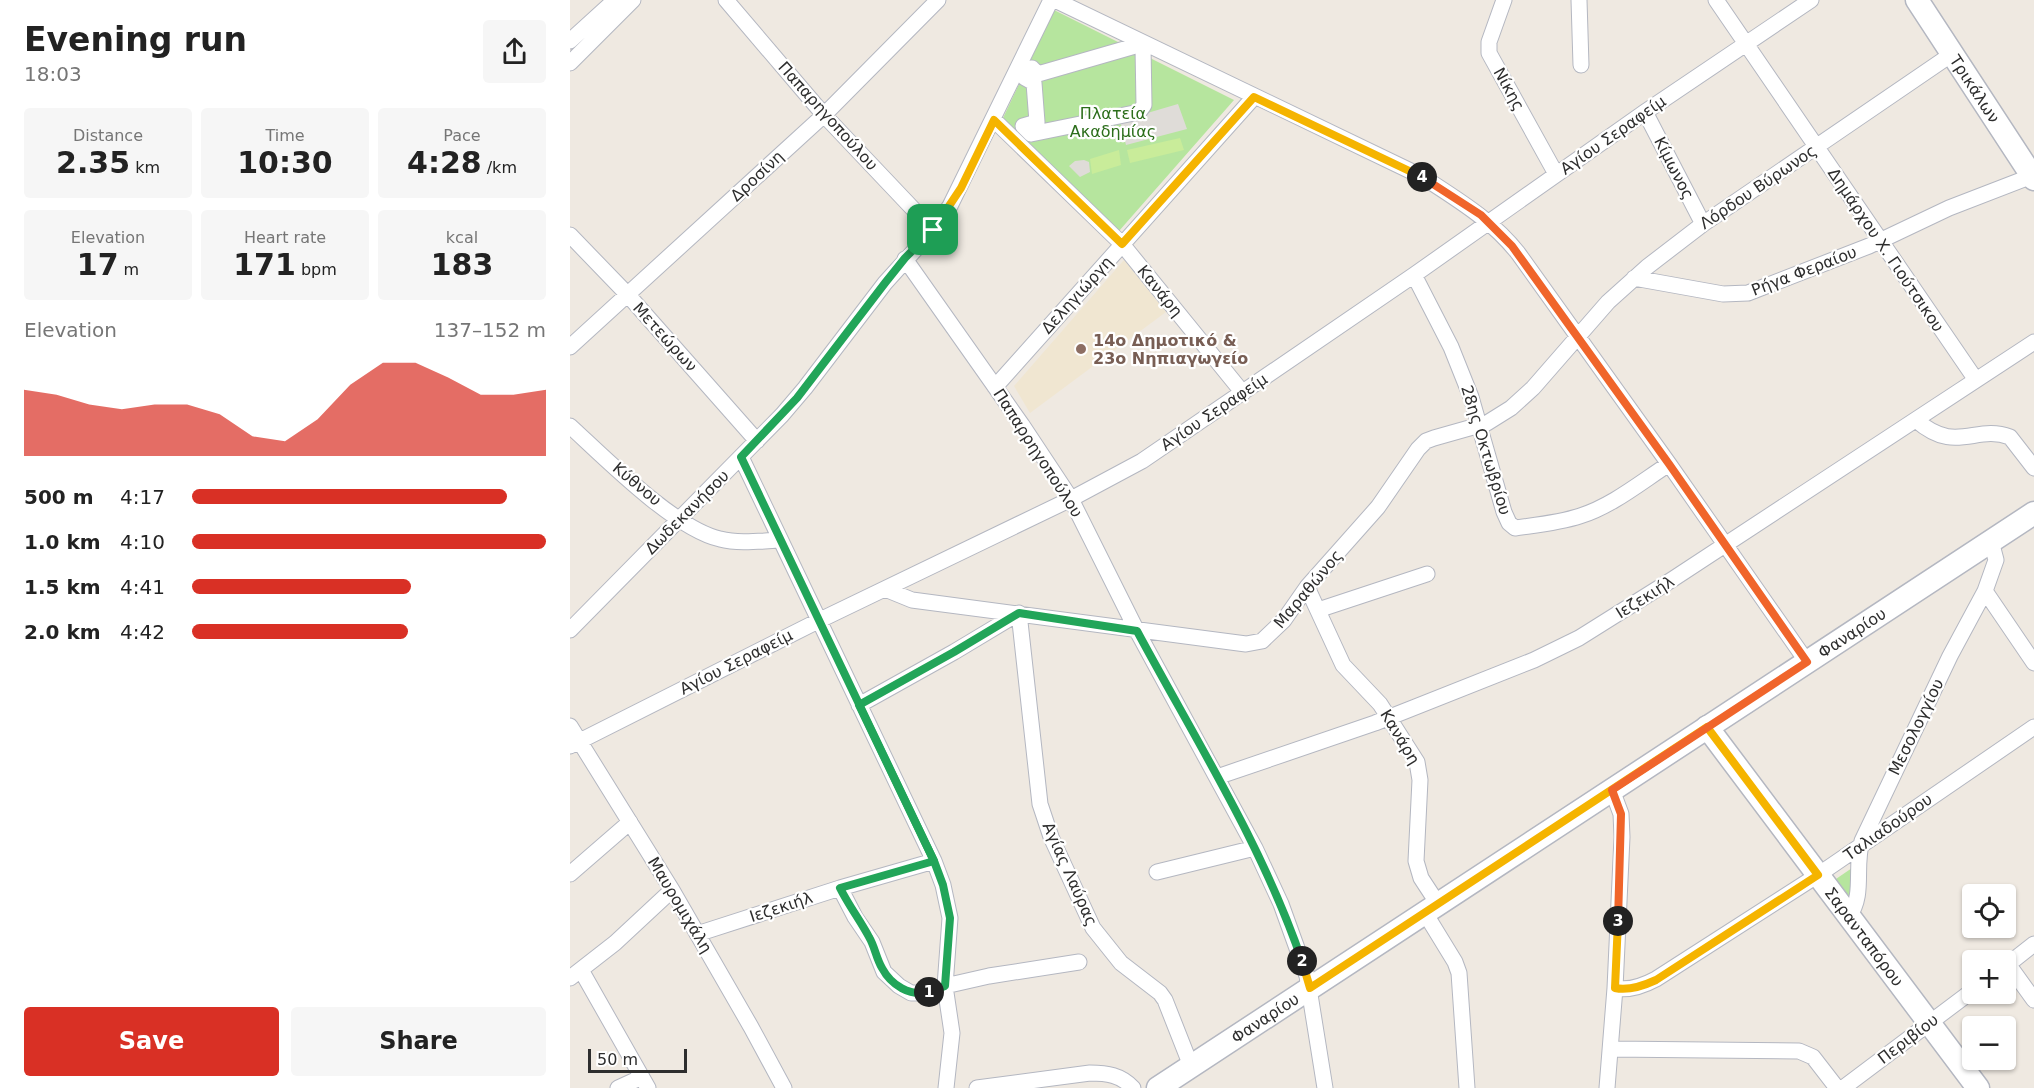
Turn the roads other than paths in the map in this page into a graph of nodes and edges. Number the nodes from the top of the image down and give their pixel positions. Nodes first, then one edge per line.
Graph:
1 (615, 0) edge
2 (633, 0) edge
3 (726, 0) edge
4 (938, 0) edge
5 (1053, 0) edge
6 (1504, 0) edge
7 (1579, 0) edge
8 (1716, 0) edge
9 (1811, 0) edge
10 (1917, 0) edge
11 (570, 41) edge
12 (1745, 44) junction
13 (1135, 46) joint
14 (1952, 54) junction
15 (570, 63) edge
16 (1581, 65) dead end
17 (1254, 97) junction
18 (1645, 112) junction
19 (824, 115) junction
20 (994, 120) junction
21 (1816, 148) junction
22 (2032, 172) edge
23 (1557, 174) junction
24 (1489, 222) junction
25 (1703, 224) junction
26 (933, 230) junction
27 (570, 235) edge
28 (1880, 241) junction
29 (1122, 244) junction
30 (905, 258) junction
31 (1414, 275) junction
32 (1634, 278) junction
33 (628, 295) junction
34 (1577, 337) junction
35 (2034, 342) edge
36 (570, 347) edge
37 (1976, 380) junction
38 (995, 387) junction
39 (1243, 393) junction
40 (1916, 420) junction
41 (1480, 425) junction
42 (570, 426) edge
43 (757, 441) junction
44 (741, 457) junction
45 (1669, 464) junction
46 (2034, 468) edge
47 (1071, 499) junction
48 (2034, 513) edge
49 (680, 519) junction
50 (780, 540) junction
51 (1990, 541) junction
52 (1725, 544) junction
53 (1427, 574) dead end
54 (1307, 587) junction
55 (885, 589) junction
56 (1985, 591) junction
57 (1318, 610) junction
58 (1019, 613) junction
59 (818, 621) junction
60 (570, 630) edge
61 (1137, 631) junction
62 (1807, 662) junction
63 (2034, 663) edge
64 (859, 705) junction
65 (1389, 716) junction
66 (570, 726) edge
67 (1707, 727) junction
68 (2034, 727) edge
69 (574, 743) edge
70 (1217, 777) junction
71 (1612, 790) junction
72 (630, 822) junction
73 (1860, 846) junction
74 (1255, 848) junction
75 (934, 861) junction
76 (1157, 872) dead end
77 (570, 874) edge
78 (1818, 875) junction
79 (840, 888) junction
80 (672, 890) junction
81 (1431, 909) junction
82 (1849, 916) junction
83 (697, 934) junction
84 (2034, 944) edge
85 (2016, 958) edge
86 (1078, 962) dead end
87 (576, 974) edge
88 (2016, 977) edge
89 (945, 986) junction
90 (1310, 988) junction
91 (1615, 988) junction
92 (1962, 999) edge
93 (2034, 1000) edge
94 (1930, 1023) junction
95 (1611, 1049) junction
96 (1191, 1066) junction
97 (645, 1082) edge
98 (618, 1088) edge
99 (784, 1088) edge
100 (946, 1088) edge
101 (977, 1088) edge
102 (1133, 1088) edge
103 (1158, 1088) edge
104 (1325, 1088) edge
105 (1467, 1088) edge
106 (1607, 1088) edge
107 (1837, 1088) edge
108 (1843, 1088) edge
109 (1978, 1088) edge

1 - 11 street
2 - 15 street
3 - 19 street, Παπαρηγοπούλου
4 - 19 street, Δροσίνη
5 - 17 street
5 - 20 street, Δωδεκανήσου
6 - 23 street, Νίκης
7 - 16 street
8 - 12 street, Δημάρχου Χ. Γιούτσικου
9 - 12 street, Αγίου Σεραφείμ
10 - 14 main road, Τρικάλων
12 - 18 street, Αγίου Σεραφείμ
12 - 21 street, Δημάρχου Χ. Γιούτσικου
13 - 13 street
14 - 21 street, Λόρδου Βύρωνος
14 - 22 main road, Τρικάλων
17 - 24 street
17 - 29 street, Δεληγιώργη
18 - 23 street, Αγίου Σεραφείμ
18 - 25 street, Κίμωνος
19 - 26 street, Παπαρηγοπούλου
19 - 33 street, Δροσίνη
20 - 26 street, Δωδεκανήσου
20 - 29 street, Κανάρη
21 - 25 street, Λόρδου Βύρωνος
21 - 28 street, Δημάρχου Χ. Γιούτσικου
22 - 28 street, Ρήγα Φεραίου
23 - 24 street, Αγίου Σεραφείμ
24 - 31 street, Αγίου Σεραφείμ
24 - 34 street
25 - 32 street, Λόρδου Βύρωνος
26 - 30 street, Δωδεκανήσου
27 - 33 street, Μετεώρων
28 - 32 street, Ρήγα Φεραίου
28 - 37 street, Δημάρχου Χ. Γιούτσικου
29 - 38 street, Δεληγιώργη
29 - 39 street, Κανάρη
30 - 38 street, Παπαρρηγοπούλου
30 - 43 street, Δωδεκανήσου
31 - 39 street, Αγίου Σεραφείμ
31 - 41 street, 28ης Οκτωβρίου
32 - 34 street, Λόρδου Βύρωνος
33 - 36 street, Δροσίνη
33 - 43 street, Μετεώρων
34 - 41 street, Μαραθώνος
34 - 45 street
35 - 37 street, Ιεζεκιήλ
37 - 40 street, Ιεζεκιήλ
38 - 47 street, Παπαρρηγοπούλου
39 - 47 street, Αγίου Σεραφείμ
40 - 46 street
40 - 52 street, Ιεζεκιήλ
41 - 45 street, 28ης Οκτωβρίου
41 - 54 street, Μαραθώνος
42 - 49 street, Κύθνου
43 - 44 street, Δωδεκανήσου
44 - 49 street, Δωδεκανήσου
44 - 50 street
45 - 52 street
47 - 55 street, Αγίου Σεραφείμ
47 - 61 street, Παπαρρηγοπούλου
48 - 51 main road, Φαναρίου
49 - 50 street, Κύθνου
49 - 60 street, Δωδεκανήσου
50 - 59 street
51 - 56 street, Μεσολογγίου
51 - 62 main road, Φαναρίου
52 - 62 street
52 - 65 street, Ιεζεκιήλ
53 - 57 street
54 - 57 street, Κανάρη
54 - 61 street, Μαραθώνος
55 - 58 street, Μαραθώνος
55 - 59 street, Αγίου Σεραφείμ
56 - 63 street
56 - 73 street, Μεσολογγίου
57 - 65 street, Κανάρη
58 - 61 street, Μαραθώνος
58 - 64 street
58 - 96 street, Αγίας Λαύρας
59 - 64 street
59 - 69 street, Αγίου Σεραφείμ
61 - 70 street, Παπαρρηγοπούλου
62 - 67 main road, Φαναρίου
64 - 75 street
65 - 70 street, Ιεζεκιήλ
65 - 81 street, Κανάρη
66 - 69 street, Μαυρομιχάλη
67 - 71 main road, Φαναρίου
67 - 78 main road, Σαρανταπόρου
68 - 73 street, Ταλιαδούρου
69 - 72 street, Μαυρομιχάλη
70 - 74 street, Παπαρρηγοπούλου
71 - 81 main road, Φαναρίου
71 - 91 street
72 - 77 street
72 - 80 street, Μαυρομιχάλη
73 - 78 street, Ταλιαδούρου
73 - 82 street, Μεσολογγίου
74 - 76 street
74 - 90 street, Παπαρρηγοπούλου
75 - 79 street, Ιεζεκιήλ
75 - 89 street
78 - 82 main road, Σαρανταπόρου
78 - 91 street, Ταλιαδούρου
79 - 83 street, Ιεζεκιήλ
79 - 89 street
80 - 83 street, Μαυρομιχάλη
80 - 87 street
81 - 90 main road, Φαναρίου
81 - 105 street, Κανάρη
82 - 94 main road, Σαρανταπόρου
83 - 99 street, Μαυρομιχάλη
84 - 85 street
86 - 89 street
87 - 97 street
88 - 93 street
89 - 100 street
90 - 96 main road, Φαναρίου
90 - 104 street, Παπαρρηγοπούλου
91 - 95 street
92 - 94 street, Περιβίου
94 - 108 street, Περιβίου
94 - 109 main road, Σαρανταπόρου
95 - 106 street
95 - 107 street
96 - 103 main road, Φαναρίου
97 - 98 street
101 - 102 street

